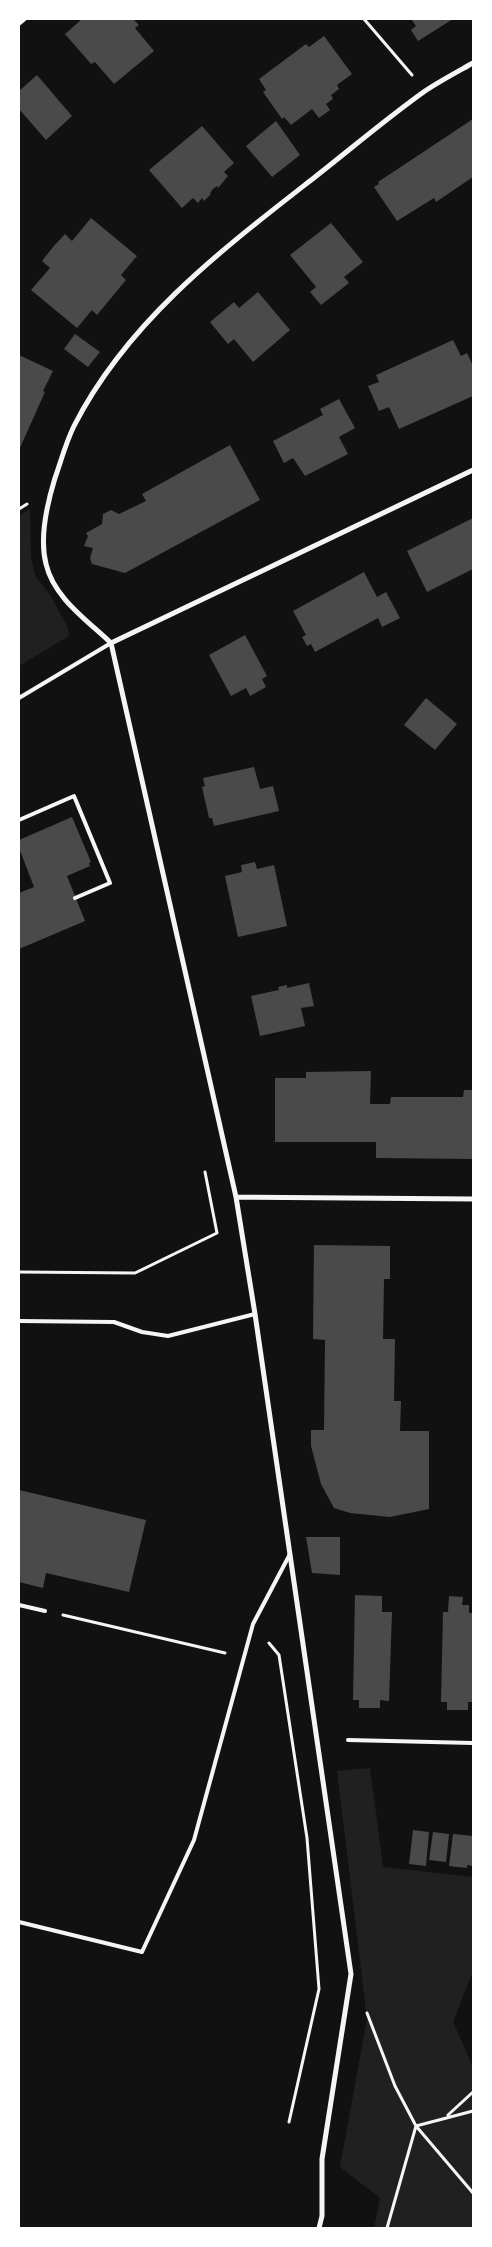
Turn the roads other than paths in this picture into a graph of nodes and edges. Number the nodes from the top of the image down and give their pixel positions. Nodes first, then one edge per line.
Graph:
1 (24, 19) edge
2 (19, 23) edge
3 (473, 63) edge
4 (473, 470) edge
5 (111, 642) junction
6 (19, 698) edge
7 (19, 820) edge
8 (75, 898) dead end
9 (236, 1197) junction
10 (473, 1199) edge
11 (255, 1314) junction
12 (19, 1321) edge
13 (290, 1554) junction
14 (19, 1605) edge
15 (46, 1611) road end
16 (348, 1740) dead end
17 (473, 1742) edge
18 (19, 1922) edge
19 (320, 2228) edge

1 - 2 street
3 - 5 street
4 - 5 street
5 - 6 lane
5 - 9 street
7 - 8 lane
9 - 10 street
9 - 11 street
11 - 12 lane
11 - 13 street
13 - 18 lane
13 - 19 street
14 - 15 lane
16 - 17 lane

